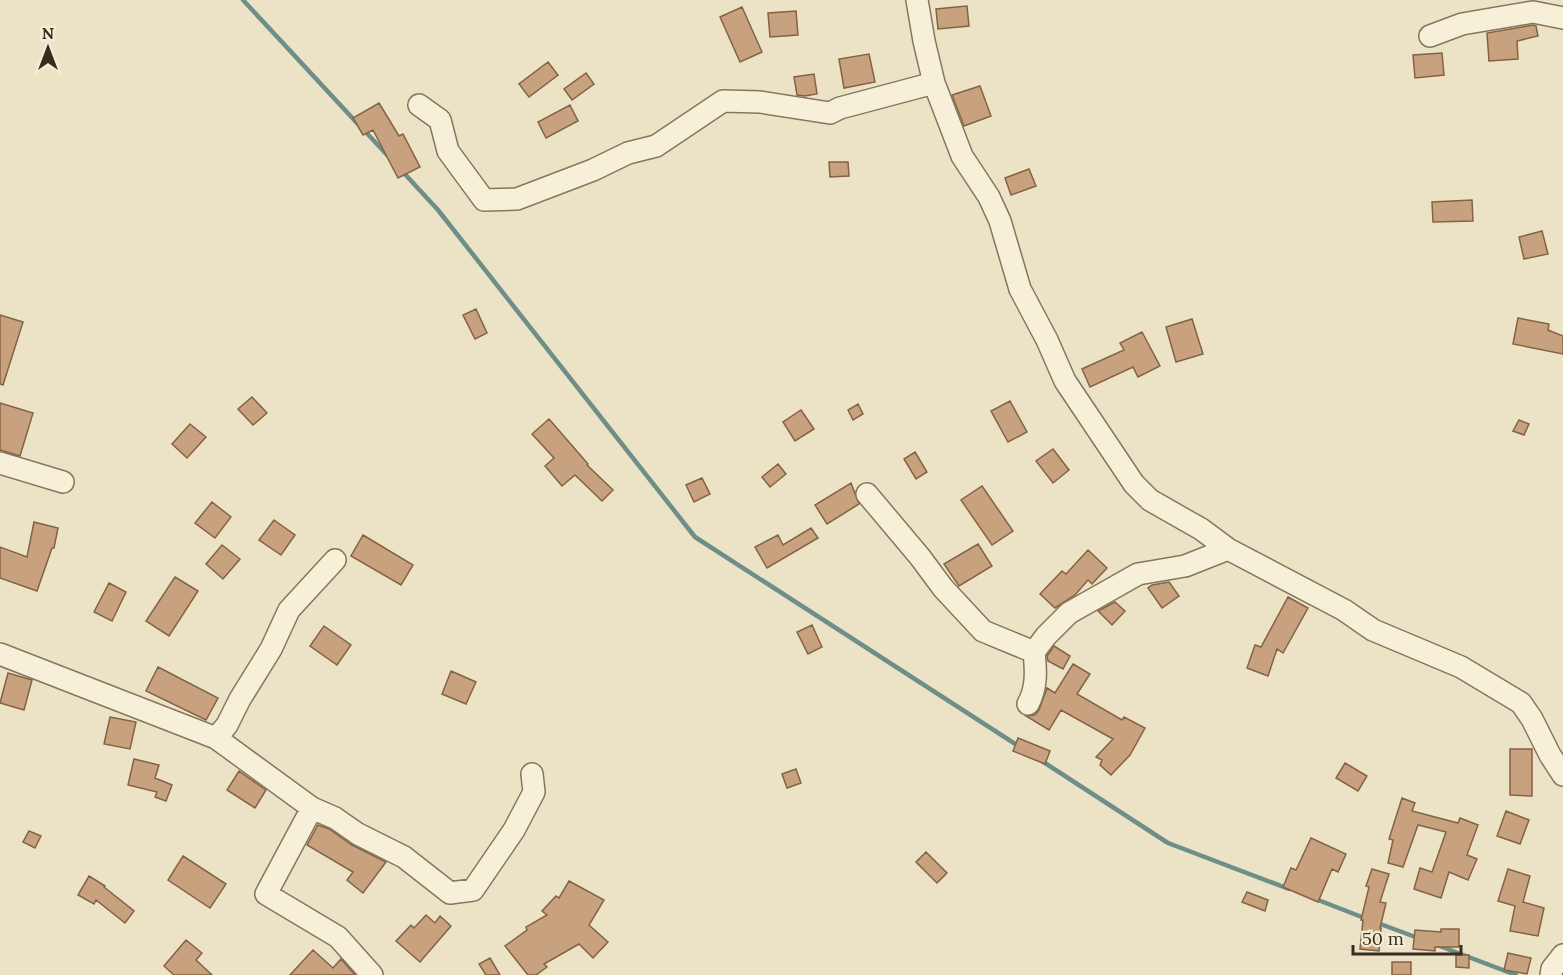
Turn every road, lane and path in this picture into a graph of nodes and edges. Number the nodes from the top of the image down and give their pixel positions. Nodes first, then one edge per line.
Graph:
1 (918, 0) edge
2 (1563, 18) edge
3 (1430, 36) dead end
4 (934, 83) junction
5 (419, 105) dead end
6 (0, 463) edge
7 (63, 482) dead end
8 (867, 494) dead end
9 (1228, 549) junction
10 (335, 560) dead end
11 (1034, 652) junction
12 (0, 654) edge
13 (1028, 704) dead end
14 (216, 738) junction
15 (532, 774) dead end
16 (1563, 775) edge
17 (312, 808) junction
18 (1563, 955) edge
19 (372, 975) edge
20 (1551, 975) edge

1 - 4 street
2 - 3 street
4 - 5 street
4 - 9 street
6 - 7 street
8 - 11 street
9 - 11 street
9 - 16 street
10 - 14 street
11 - 13 street
12 - 14 street
14 - 17 street
15 - 17 street
17 - 19 street
18 - 20 street

